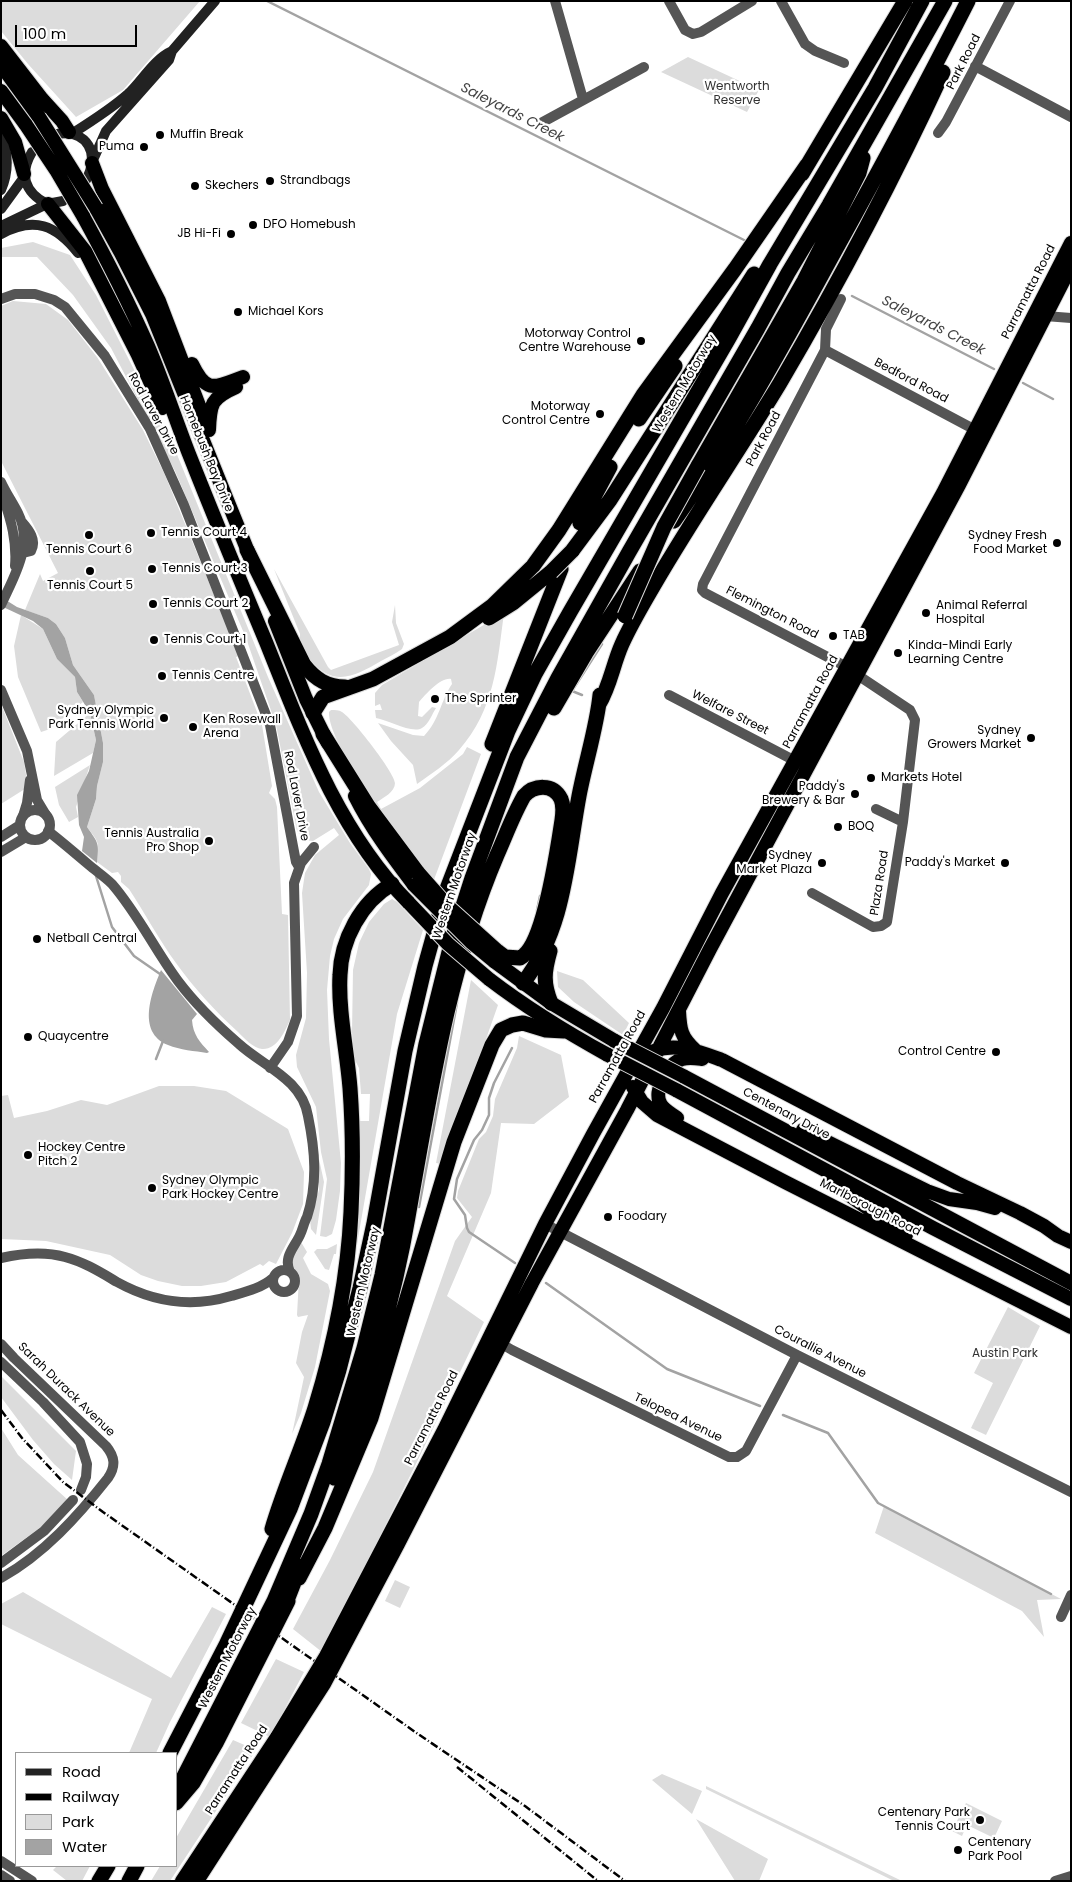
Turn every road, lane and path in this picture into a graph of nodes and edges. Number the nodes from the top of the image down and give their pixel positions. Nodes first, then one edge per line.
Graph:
1 (215, 1) edge
2 (554, 1) edge
3 (669, 1) edge
4 (752, 1) edge
5 (781, 1) edge
6 (905, 1) edge
7 (922, 1) edge
8 (945, 1) edge
9 (968, 1) edge
10 (975, 1) edge
11 (1010, 1) edge
12 (1, 46) edge
13 (172, 51) junction
14 (844, 63) dead end
15 (1, 65) edge
16 (975, 66) junction
17 (644, 67) dead end
18 (1, 92) edge
19 (584, 99) junction
20 (1071, 117) edge
21 (1, 118) edge
22 (541, 123) dead end
23 (1, 133) edge
24 (67, 133) junction
25 (938, 133) dead end
26 (869, 134) junction
27 (32, 152) dead end
28 (92, 161) junction
29 (24, 175) junction
30 (86, 180) dead end
31 (1, 190) edge
32 (63, 201) dead end
33 (48, 204) junction
34 (1, 209) edge
35 (1, 226) edge
36 (1, 234) edge
37 (768, 242) junction
38 (1071, 243) edge
39 (758, 258) junction
40 (1071, 266) edge
41 (819, 267) junction
42 (103, 284) junction
43 (810, 284) junction
44 (835, 296) junction
45 (1, 299) edge
46 (159, 302) junction
47 (1040, 314) junction
48 (1071, 318) edge
49 (825, 350) junction
50 (209, 430) junction
51 (980, 432) junction
52 (188, 453) junction
53 (1, 482) edge
54 (1, 493) edge
55 (232, 512) junction
56 (580, 524) dead end
57 (247, 550) junction
58 (20, 552) junction
59 (556, 570) junction
60 (702, 590) joint
61 (510, 598) junction
62 (1, 605) edge
63 (852, 671) junction
64 (351, 686) junction
65 (1, 690) edge
66 (669, 695) dead end
67 (599, 704) junction
68 (313, 713) junction
69 (297, 720) junction
70 (323, 734) joint
71 (29, 757) junction
72 (518, 758) junction
73 (801, 764) junction
74 (485, 788) junction
75 (876, 809) dead end
76 (46, 815) junction
77 (22, 820) junction
78 (902, 822) junction
79 (48, 831) junction
80 (1, 837) edge
81 (26, 837) junction
82 (314, 847) dead end
83 (3, 848) edge
84 (299, 867) junction
85 (416, 879) junction
86 (566, 879) junction
87 (392, 884) junction
88 (812, 893) dead end
89 (495, 956) junction
90 (523, 983) junction
91 (505, 991) junction
92 (551, 1003) junction
93 (679, 1010) junction
94 (564, 1031) junction
95 (660, 1049) junction
96 (695, 1050) junction
97 (630, 1065) junction
98 (270, 1068) junction
99 (738, 1070) junction
100 (636, 1093) junction
101 (744, 1109) junction
102 (627, 1110) junction
103 (657, 1115) junction
104 (712, 1143) junction
105 (802, 1158) junction
106 (545, 1224) junction
107 (560, 1233) junction
108 (300, 1236) junction
109 (1064, 1239) edge
110 (918, 1248) junction
111 (1, 1258) edge
112 (290, 1272) junction
113 (272, 1280) junction
114 (1071, 1283) edge
115 (1071, 1299) edge
116 (1071, 1327) edge
117 (496, 1340) junction
118 (1, 1344) edge
119 (797, 1355) junction
120 (1, 1362) edge
121 (81, 1490) dead end
122 (1071, 1492) edge
123 (73, 1500) dead end
124 (32, 1540) junction
125 (41, 1550) junction
126 (1, 1563) edge
127 (1, 1578) edge
128 (257, 1579) junction
129 (1071, 1595) edge
130 (284, 1608) junction
131 (1061, 1617) dead end
132 (171, 1752) edge
133 (178, 1788) edge
134 (178, 1801) edge
135 (1, 1861) edge
136 (107, 1867) edge
137 (137, 1867) edge
138 (1, 1875) edge
139 (1071, 1876) edge
140 (10, 1881) edge
141 (32, 1881) edge
142 (99, 1881) edge
143 (130, 1881) edge
144 (182, 1881) edge
145 (197, 1881) edge
146 (1055, 1881) edge

1 - 13 main road
2 - 19 street
3 - 4 street
5 - 14 street
6 - 37 highway
7 - 37 highway
8 - 26 highway, Western Motorway
9 - 41 highway, Western Motorway
10 - 44 highway
11 - 16 street, Park Road
12 - 24 highway
13 - 24 main road
13 - 28 main road
15 - 55 highway, Homebush Bay Drive, bridge
16 - 20 street
16 - 25 street, Park Road
17 - 19 street
18 - 52 highway, Homebush Bay Drive, bridge
19 - 22 street
21 - 29 highway
23 - 31 main road
24 - 28 main road
26 - 41 highway
26 - 72 highway, Western Motorway
27 - 29 main road
28 - 30 main road
28 - 46 highway
29 - 33 main road
29 - 34 main road
32 - 33 main road
33 - 35 main road
33 - 42 highway
36 - 42 main road
37 - 39 highway
38 - 47 highway, Parramatta Road
39 - 56 highway, Western Motorway
39 - 59 highway, bridge
39 - 61 highway
39 - 74 highway, Western Motorway
40 - 47 highway, Parramatta Road
41 - 43 highway, Western Motorway
42 - 52 highway
43 - 67 highway, bridge
43 - 72 highway, Western Motorway
44 - 49 street, Park Road
44 - 67 highway
45 - 84 street, Rod Laver Drive
46 - 50 highway
46 - 50 highway
47 - 48 street
47 - 51 highway, Parramatta Road
49 - 51 street, Bedford Road
49 - 60 street, Park Road
50 - 55 highway
51 - 63 highway, Parramatta Road
52 - 69 highway, Homebush Bay Drive
53 - 58 street
54 - 58 street
55 - 57 highway, Homebush Bay Drive
57 - 64 highway
57 - 68 highway, Homebush Bay Drive
58 - 62 street
59 - 61 highway
59 - 74 highway, Western Motorway
60 - 63 street, Flemington Road
61 - 64 highway
63 - 73 highway, Parramatta Road
63 - 78 street, Plaza Road
64 - 68 highway
65 - 71 street
66 - 73 street, Welfare Street
67 - 86 highway
68 - 69 highway
68 - 70 highway, Homebush Bay Drive
69 - 87 highway, Homebush Bay Drive
70 - 85 highway
71 - 76 street
71 - 77 street
72 - 133 highway, Western Motorway
73 - 93 highway, Parramatta Road
73 - 97 highway, Parramatta Road
74 - 128 highway, Western Motorway
75 - 78 street
76 - 77 street
76 - 79 street
77 - 80 street
77 - 81 street
78 - 88 street, Plaza Road
79 - 81 street
79 - 98 street
81 - 83 street
82 - 84 street
84 - 98 street, Rod Laver Drive
85 - 87 highway
85 - 89 highway, bridge
86 - 90 highway
86 - 92 highway
87 - 91 highway, Homebush Bay Drive, bridge
87 - 128 highway
89 - 90 highway, Centenary Drive
89 - 130 highway
90 - 91 highway
90 - 92 highway, Centenary Drive
91 - 94 highway
92 - 101 highway, Centenary Drive, bridge
93 - 95 highway, Parramatta Road
93 - 96 highway
94 - 105 highway, bridge
94 - 130 highway
95 - 96 highway
95 - 97 highway
95 - 100 highway, Parramatta Road
96 - 99 highway
97 - 100 highway, Marlborough Road
97 - 106 highway, Parramatta Road
98 - 108 street
99 - 104 highway
99 - 109 highway
100 - 102 highway, Parramatta Road
100 - 103 highway, Marlborough Road
101 - 109 highway
101 - 114 highway, Centenary Drive
102 - 103 highway, Marlborough Road
102 - 107 highway, Parramatta Road
103 - 104 highway, Marlborough Road
104 - 110 highway, Marlborough Road
105 - 110 highway
105 - 115 highway
106 - 107 street, Courallie Avenue
106 - 117 highway, Parramatta Road
107 - 117 highway, Parramatta Road
107 - 119 street, Courallie Avenue
108 - 112 street
108 - 113 street
110 - 116 highway, Marlborough Road
111 - 113 street
112 - 113 street
112 - 113 street
117 - 119 street, Telopea Avenue
117 - 144 highway, Parramatta Road
117 - 145 highway, Parramatta Road
118 - 125 street, Sarah Durack Avenue
119 - 122 street, Courallie Avenue
120 - 121 street, Sarah Durack Avenue
123 - 124 street
124 - 125 street
124 - 126 street
125 - 127 street
128 - 132 highway, Western Motorway
129 - 131 street
130 - 134 highway
135 - 141 street
136 - 142 highway
137 - 143 highway
138 - 140 street
139 - 146 street

